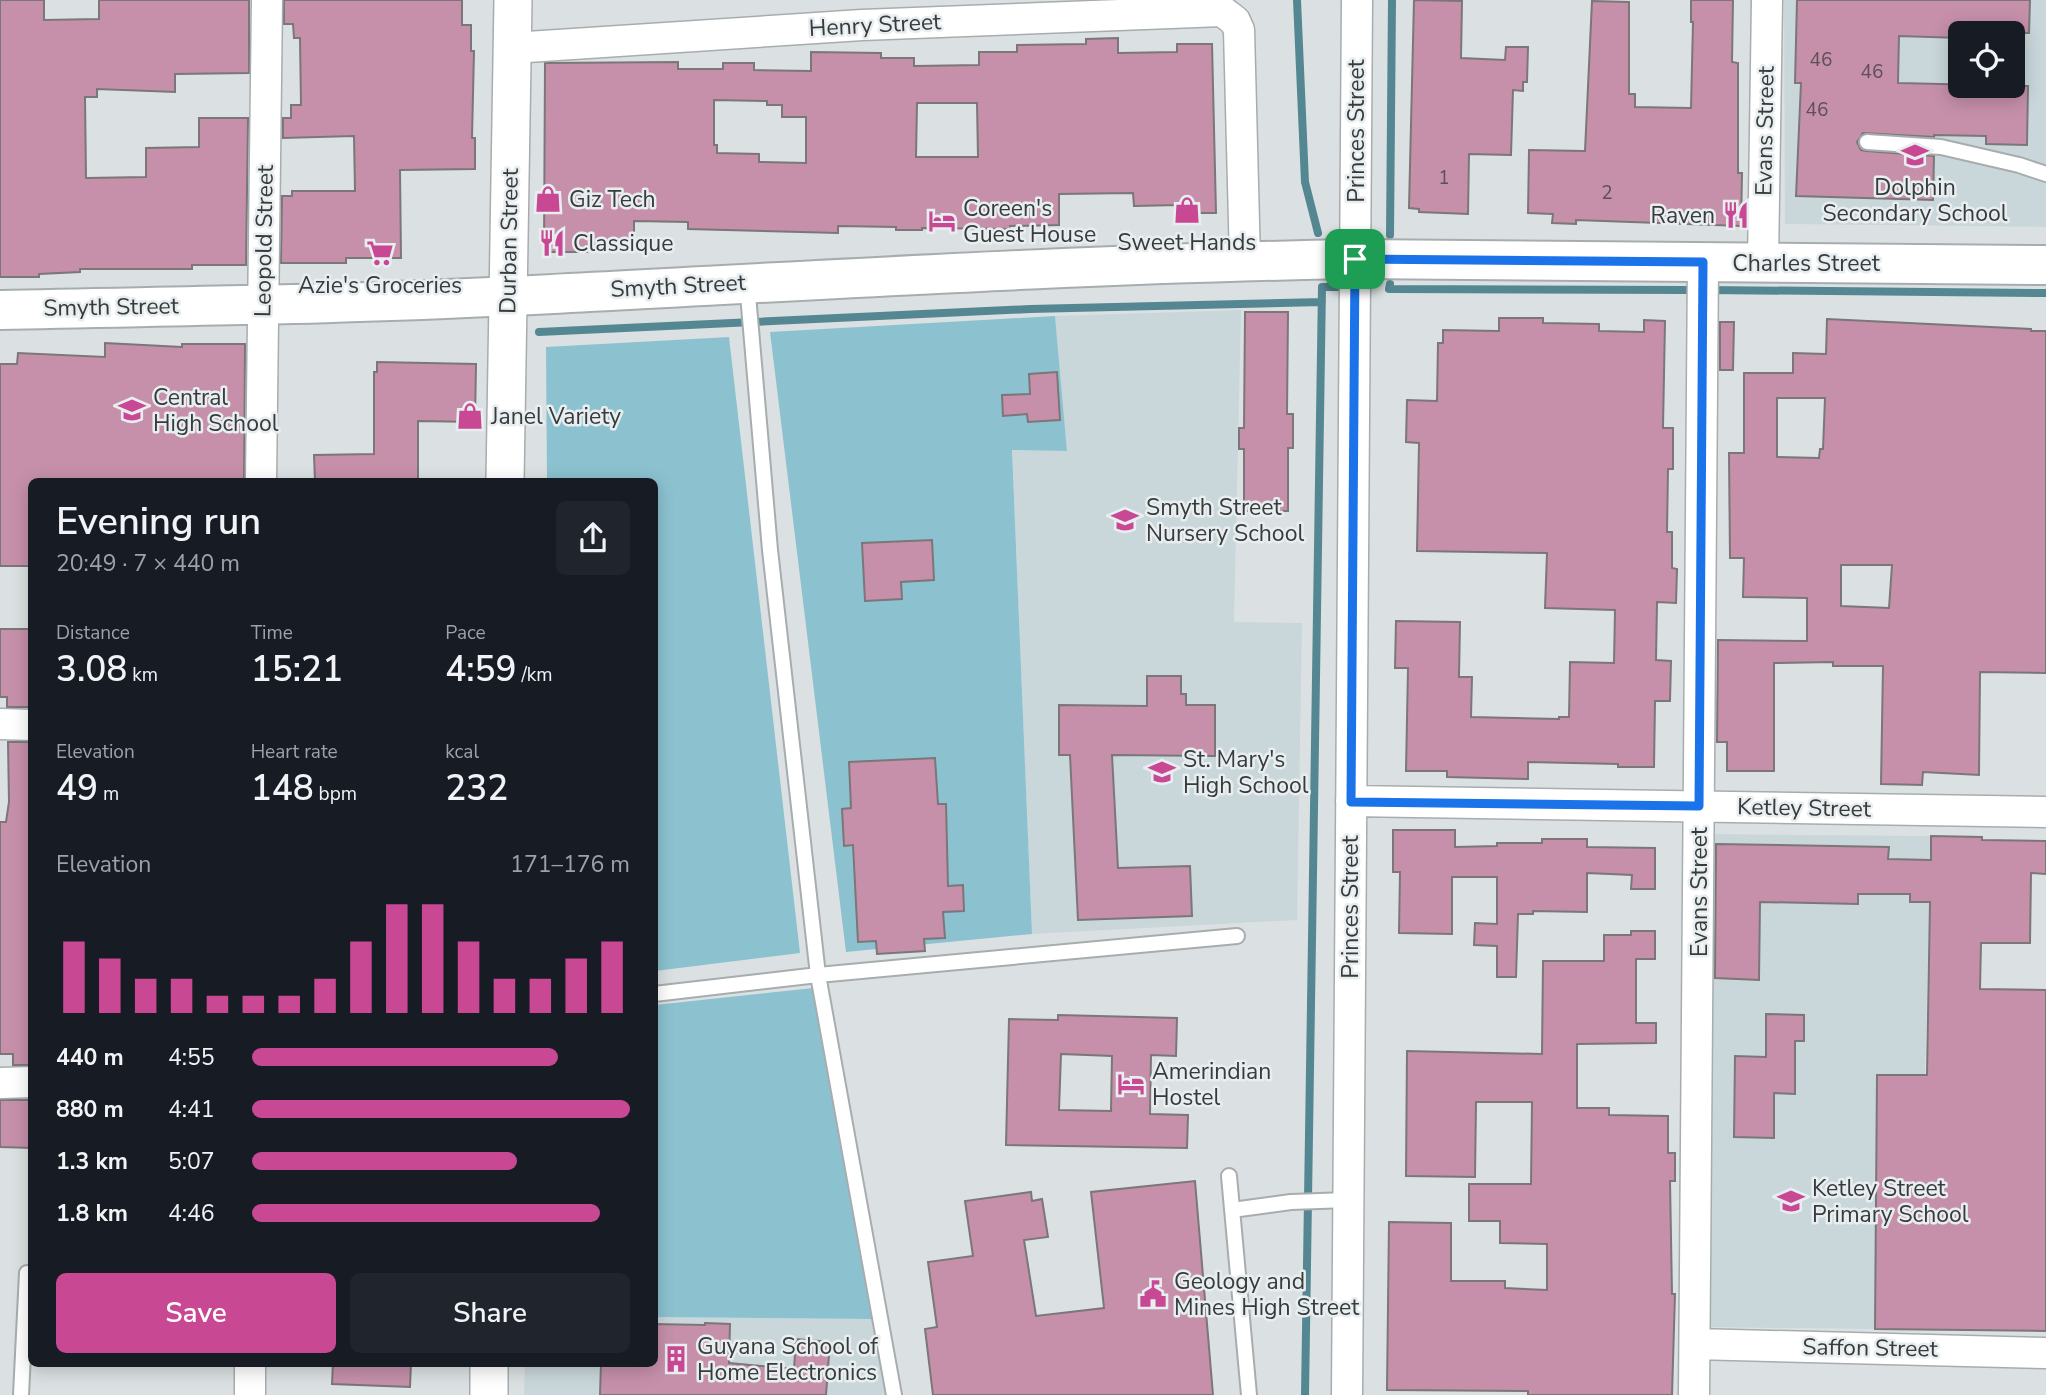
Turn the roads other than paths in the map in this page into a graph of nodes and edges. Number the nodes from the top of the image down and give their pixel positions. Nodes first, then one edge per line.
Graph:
1 (267, 0) edge
2 (513, 0) edge
3 (1357, 0) edge
4 (1767, 0) edge
5 (512, 48) junction
6 (1867, 142) dead end
7 (2046, 174) edge
8 (1355, 259) junction
9 (1245, 261) junction
10 (1703, 262) junction
11 (1763, 262) junction
12 (2046, 265) edge
13 (747, 282) junction
14 (508, 296) junction
15 (264, 304) junction
16 (0, 310) edge
17 (261, 478) edge
18 (505, 478) edge
19 (0, 724) edge
20 (28, 725) edge
21 (1351, 802) junction
22 (1699, 806) junction
23 (2046, 812) edge
24 (1237, 936) dead end
25 (818, 975) junction
26 (658, 994) edge
27 (28, 1082) edge
28 (0, 1083) edge
29 (1229, 1176) dead end
30 (1335, 1201) junction
31 (1232, 1210) junction
32 (27, 1273) dead end
33 (1695, 1344) junction
34 (2046, 1353) edge
35 (250, 1367) edge
36 (489, 1367) edge
37 (21, 1395) edge
38 (250, 1395) edge
39 (489, 1395) edge
40 (894, 1395) edge
41 (1249, 1395) edge
42 (1347, 1395) edge
43 (1694, 1395) edge

1 - 15 street, Leopold Street
2 - 5 street, Durban Street
3 - 8 street, Princes Street
4 - 11 street, Evans Street
5 - 9 street, Henry Street
5 - 14 street, Durban Street
6 - 7 lane
8 - 9 main road, Smyth Street
8 - 10 main road, Charles Street
8 - 21 street, Princes Street
9 - 13 main road, Smyth Street
10 - 11 main road, Charles Street
10 - 22 street, Evans Street
11 - 12 main road, Charles Street
13 - 14 main road, Smyth Street
13 - 25 lane
14 - 15 main road, Smyth Street
14 - 18 street, Durban Street
15 - 16 main road, Smyth Street
15 - 17 street, Leopold Street
19 - 20 street
21 - 22 street, Ketley Street
21 - 30 street, Princes Street
22 - 23 street, Ketley Street
22 - 33 street, Evans Street
24 - 25 lane
25 - 26 lane
25 - 40 lane
27 - 28 street
29 - 31 lane
30 - 31 lane
30 - 42 street, Princes Street
31 - 41 lane
32 - 37 lane
33 - 34 street, Saffon Street
33 - 43 street, Evans Street
35 - 38 street
36 - 39 street

